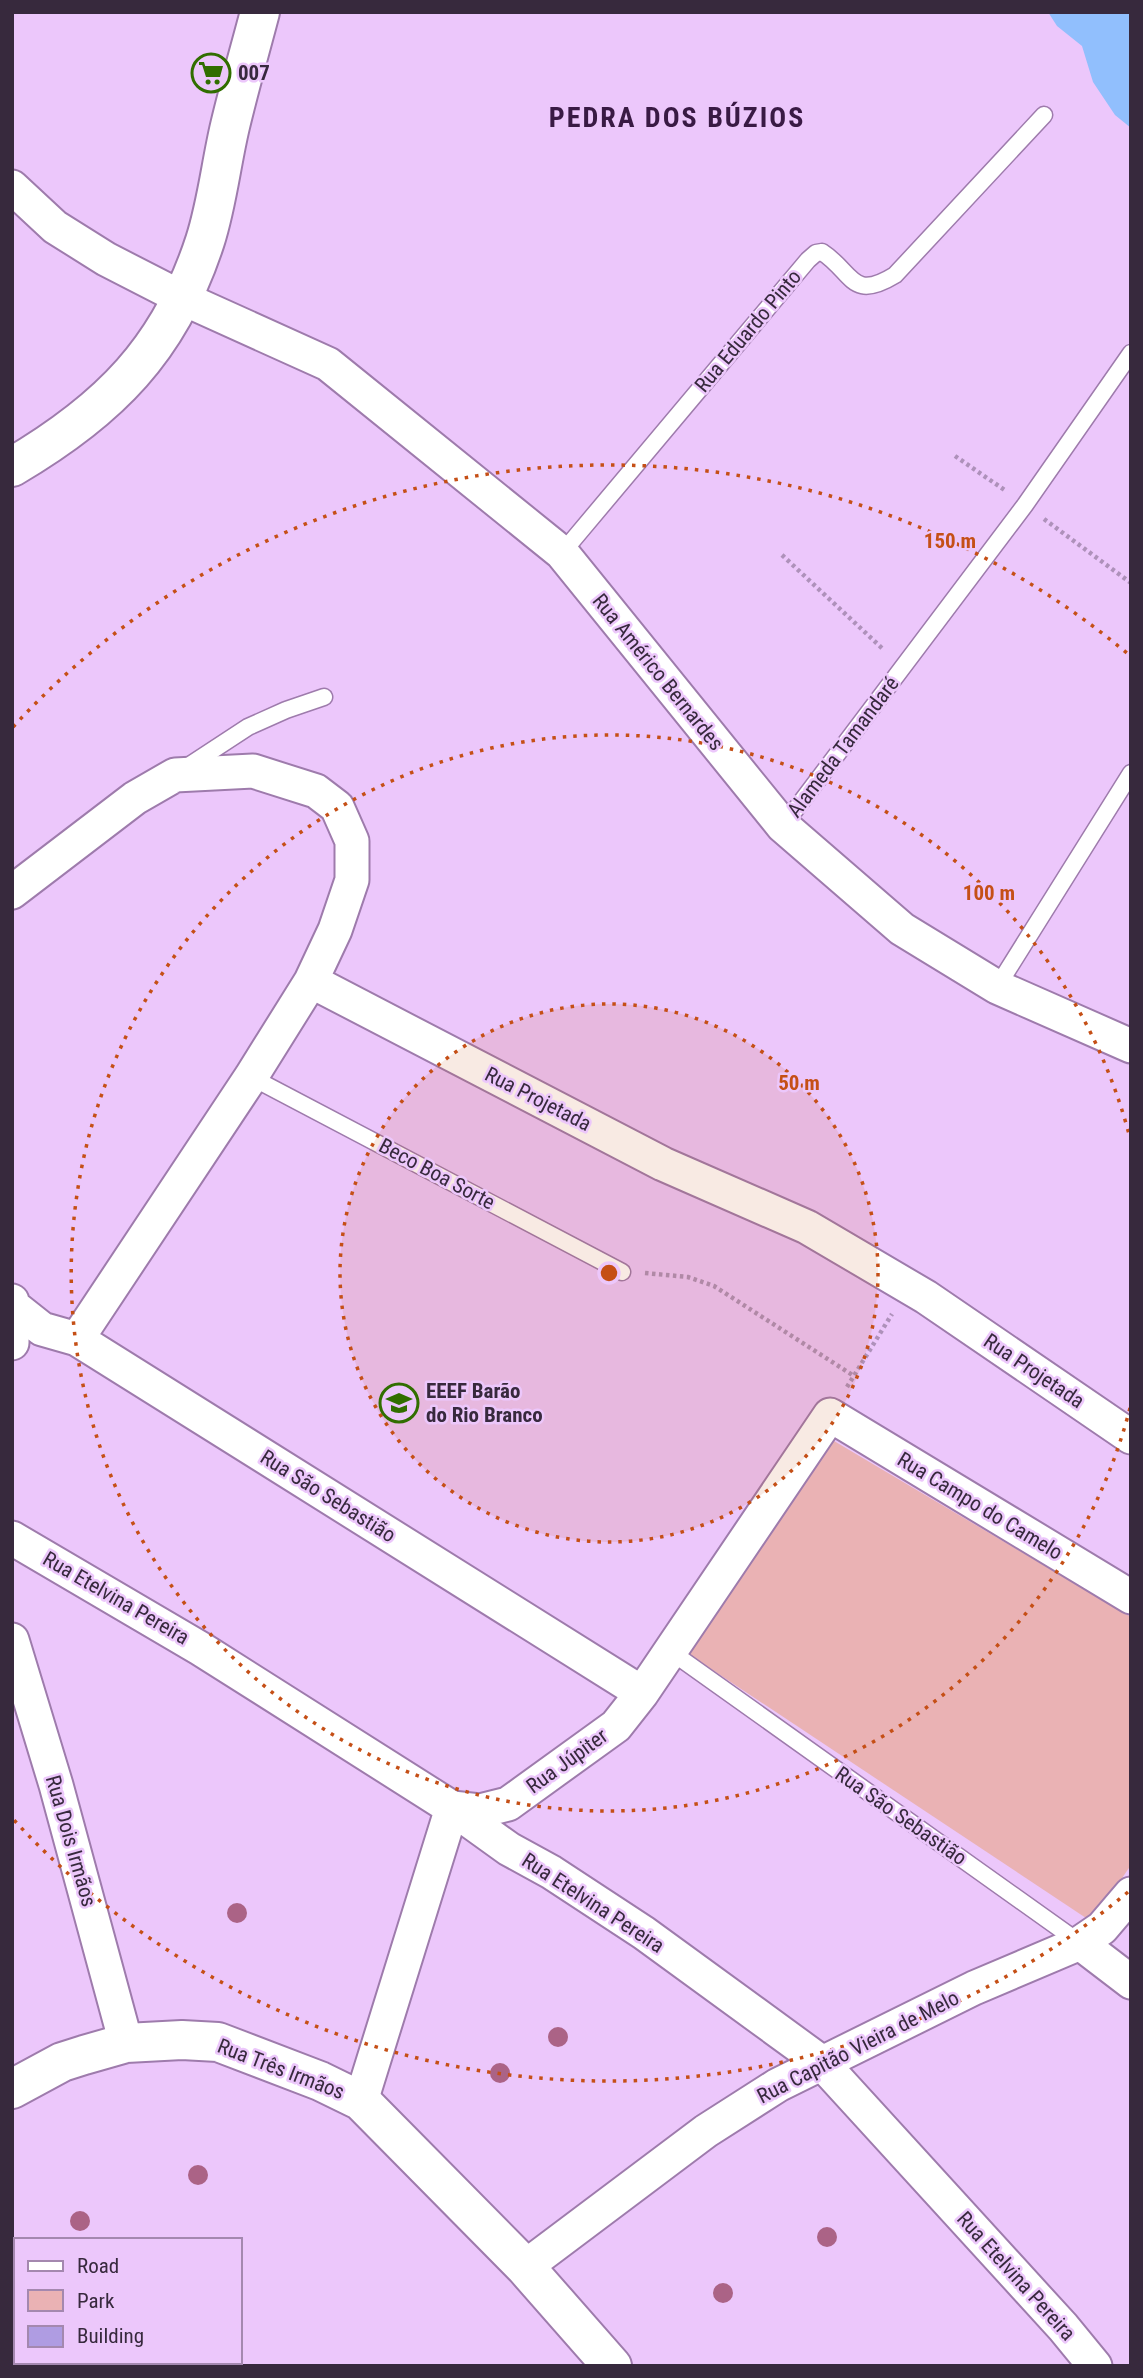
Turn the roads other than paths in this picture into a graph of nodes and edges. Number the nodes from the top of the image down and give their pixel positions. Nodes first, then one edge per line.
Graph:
1 (260, 12) edge
2 (1044, 115) dead end
3 (12, 187) edge
4 (182, 298) junction
5 (1131, 353) edge
6 (12, 467) edge
7 (562, 553) junction
8 (324, 697) dead end
9 (1131, 772) edge
10 (175, 775) junction
11 (783, 826) junction
12 (12, 892) edge
13 (311, 981) junction
14 (997, 987) junction
15 (1131, 1045) edge
16 (251, 1077) junction
17 (622, 1272) road end
18 (13, 1303) edge
19 (77, 1339) junction
20 (12, 1343) edge
21 (830, 1415) joint
22 (1131, 1437) edge
23 (12, 1538) edge
24 (1131, 1597) edge
25 (12, 1640) edge
26 (670, 1651) junction
27 (642, 1693) junction
28 (452, 1808) junction
29 (1131, 1894) edge
30 (1080, 1943) junction
31 (1131, 1982) edge
32 (126, 2043) junction
33 (821, 2062) junction
34 (12, 2089) edge
35 (361, 2101) junction
36 (525, 2267) junction
37 (612, 2366) edge
38 (1095, 2366) edge

1 - 4 street
2 - 7 lane, Rua Eduardo Pinto
3 - 4 street, Rua Américo Bernardes
4 - 6 street
4 - 7 street, Rua Américo Bernardes
5 - 11 lane, Alameda Tamandaré
7 - 11 street, Rua Américo Bernardes
8 - 10 lane
9 - 14 lane
10 - 12 street
10 - 13 street
11 - 14 street, Rua Américo Bernardes
13 - 16 street
13 - 22 street, Rua Projetada
14 - 15 street, Rua Américo Bernardes
16 - 17 lane, Beco Boa Sorte
16 - 19 street
18 - 19 street, Rua São Sebastião
18 - 20 street
19 - 27 street, Rua São Sebastião
21 - 24 street, Rua Campo do Camelo
21 - 26 street, Rua Júpiter
23 - 28 street, Rua Etelvina Pereira
25 - 32 street, Rua Dois Irmãos
26 - 27 street, Rua Júpiter
26 - 30 lane, Rua São Sebastião
27 - 28 street, Rua Júpiter
28 - 33 street, Rua Etelvina Pereira
28 - 35 street
29 - 30 street, Rua Capitão Vieira de Melo
30 - 31 street, Rua São Sebastião
30 - 33 street, Rua Capitão Vieira de Melo
32 - 34 street, Rua Três Irmãos
32 - 35 street, Rua Três Irmãos
33 - 36 street, Rua Capitão Vieira de Melo
33 - 38 street, Rua Etelvina Pereira
35 - 36 street, Rua Três Irmãos
36 - 37 street, Rua Três Irmãos

